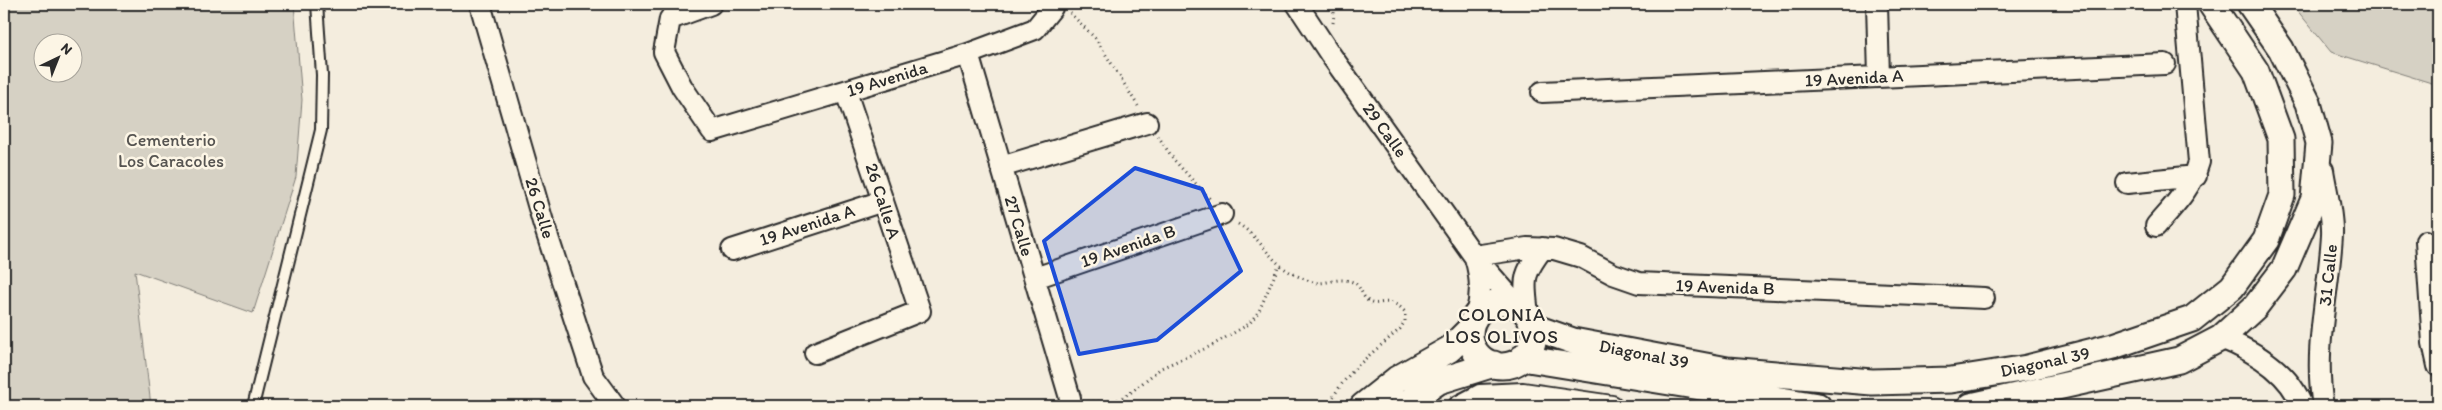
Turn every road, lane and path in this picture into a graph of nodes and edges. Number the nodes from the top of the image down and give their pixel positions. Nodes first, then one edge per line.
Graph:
1 (317, 4) edge
2 (480, 4) edge
3 (712, 4) edge
4 (1297, 4) edge
5 (1877, 4) edge
6 (2185, 4) edge
7 (2212, 4) edge
8 (2250, 4) edge
9 (1052, 6) edge
10 (968, 54) junction
11 (2165, 64) dead end
12 (1879, 78) junction
13 (846, 92) junction
14 (1542, 92) dead end
15 (1147, 123) junction
16 (2319, 143) junction
17 (1001, 167) junction
18 (2196, 176) junction
19 (2126, 183) dead end
20 (883, 200) junction
21 (1222, 214) junction
22 (2156, 226) dead end
23 (2426, 241) dead end
24 (1543, 248) junction
25 (732, 250) dead end
26 (1474, 256) junction
27 (1279, 265) junction
28 (1034, 278) junction
29 (1984, 298) dead end
30 (1526, 317) junction
31 (1473, 322) junction
32 (2221, 338) junction
33 (815, 353) dead end
34 (1522, 358) junction
35 (1494, 364) junction
36 (2438, 366) edge
37 (1070, 398) joint
38 (2300, 401) edge
39 (1568, 402) edge
40 (253, 406) edge
41 (615, 406) edge
42 (1329, 406) edge
43 (1363, 406) edge
44 (1402, 406) edge
45 (1459, 406) edge
46 (1612, 406) edge
47 (1818, 406) edge
48 (1971, 406) edge
49 (2323, 406) edge

1 - 40 lane
2 - 41 street, 26 Calle
3 - 13 street, 19 Avenida
4 - 26 street, 29 Calle
5 - 12 street
6 - 18 street
7 - 30 street, Diagonal 39
8 - 16 street
9 - 10 street, 19 Avenida
9 - 15 path
10 - 13 street, 19 Avenida
10 - 17 street, 27 Calle
11 - 12 street, 19 Avenida A
12 - 14 street, 19 Avenida A
13 - 20 street, 26 Calle A
15 - 17 street
15 - 21 path
16 - 32 street, Diagonal 39
16 - 49 street, 31 Calle
17 - 28 street, 27 Calle
18 - 19 street
18 - 22 street
20 - 25 street, 19 Avenida A
20 - 33 street, 26 Calle A
21 - 27 path
21 - 28 street, 19 Avenida B
23 - 36 street
24 - 26 street, 19 Avenida B
24 - 29 street, 19 Avenida B
24 - 30 street
26 - 30 street, 29 Calle
26 - 31 street, 29 Calle
27 - 37 path
27 - 42 path
28 - 37 street, 27 Calle
30 - 31 street
30 - 34 street
31 - 35 street
31 - 43 street
32 - 38 street
32 - 48 street, Diagonal 39
34 - 35 street
34 - 47 street, Diagonal 39
35 - 44 street
39 - 45 street
39 - 46 street

